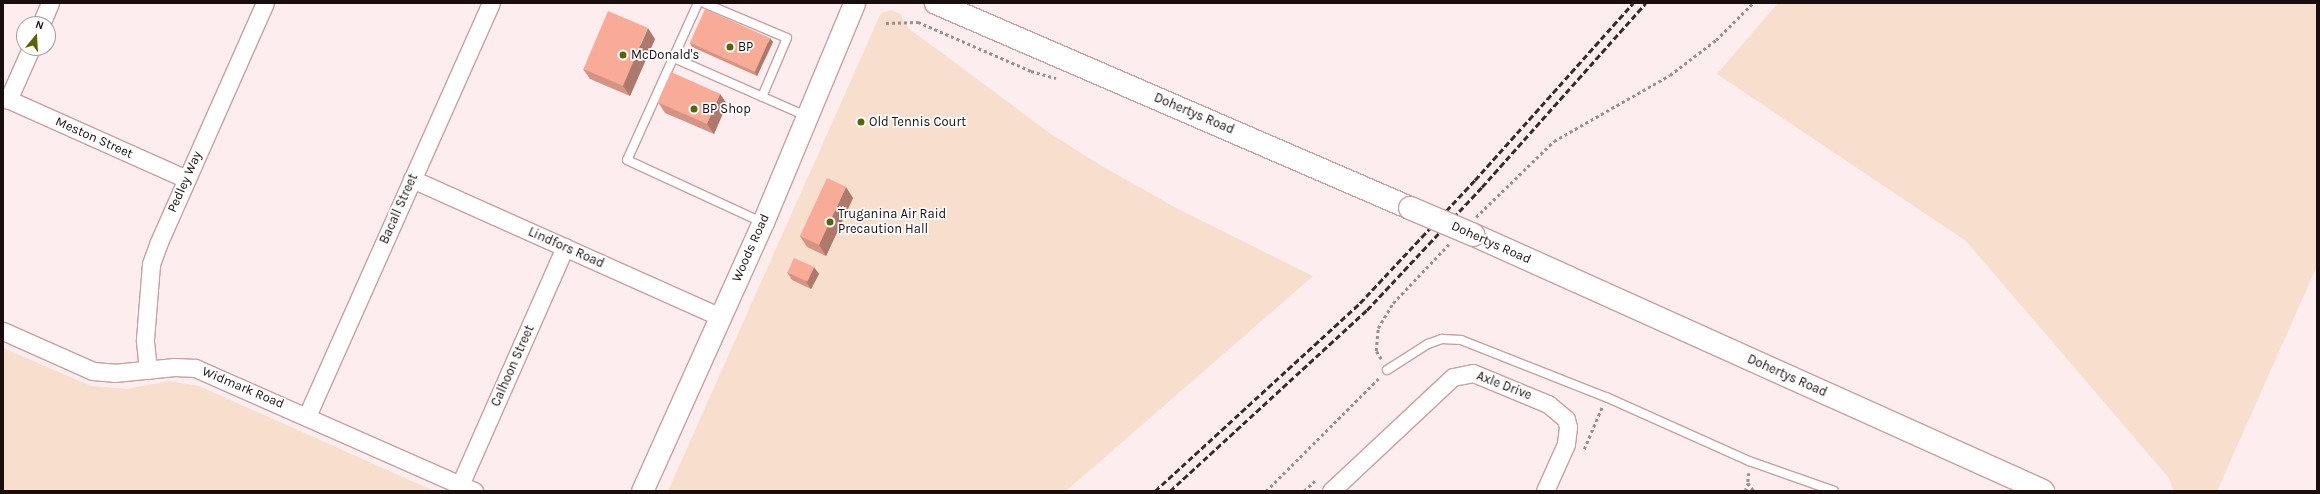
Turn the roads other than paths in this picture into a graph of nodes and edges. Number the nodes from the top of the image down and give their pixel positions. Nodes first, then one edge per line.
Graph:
1 (50, 3) edge
2 (265, 3) edge
3 (490, 3) edge
4 (698, 3) edge
5 (704, 3) edge
6 (854, 3) edge
7 (936, 3) edge
8 (44, 16) edge
9 (27, 56) edge
10 (674, 58) junction
11 (762, 97) junction
12 (6, 98) edge
13 (806, 116) junction
14 (186, 179) junction
15 (412, 179) junction
16 (763, 222) junction
17 (566, 247) junction
18 (720, 317) junction
19 (3, 331) edge
20 (148, 370) junction
21 (1386, 370) road end
22 (307, 416) junction
23 (467, 488) edge
24 (2040, 490) edge
25 (642, 491) edge
26 (1331, 491) edge
27 (1545, 491) edge
28 (1834, 491) edge

1 - 8 street
2 - 14 street, Pedley Way
3 - 15 street, Bacall Street
4 - 10 lane
5 - 11 lane
6 - 13 street, Woods Road
7 - 24 main road, Dohertys Road, bridge
9 - 12 street
10 - 11 lane
10 - 16 lane
11 - 13 lane
12 - 14 street, Meston Street
13 - 16 street, Woods Road
14 - 20 street, Pedley Way
15 - 17 street, Lindfors Road
15 - 22 street, Bacall Street
16 - 18 street, Woods Road
17 - 18 street, Lindfors Road
17 - 23 street, Calhoon Street
18 - 25 street, Woods Road
19 - 20 street, Widmark Road
20 - 22 street, Widmark Road
21 - 28 lane
22 - 23 street, Widmark Road
26 - 27 street, Axle Drive

